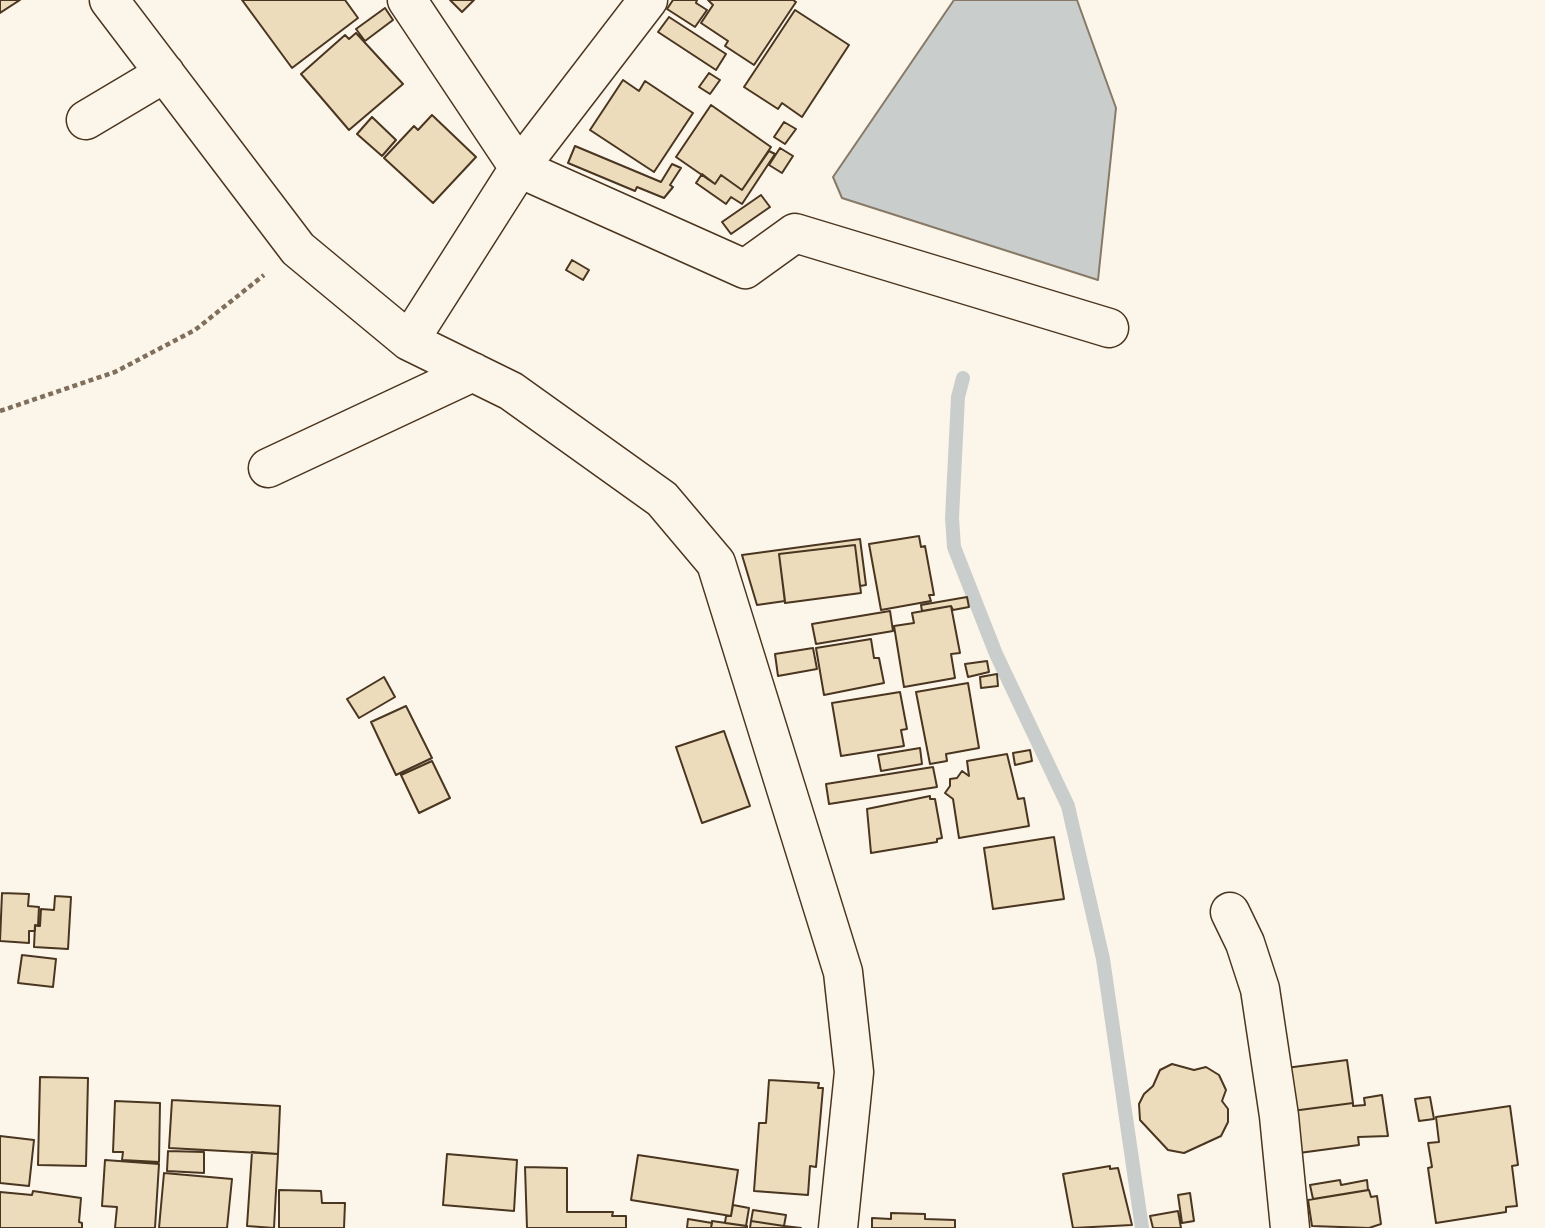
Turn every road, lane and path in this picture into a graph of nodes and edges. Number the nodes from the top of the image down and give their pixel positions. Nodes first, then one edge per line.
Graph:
1 (109, 0) edge
2 (407, 0) edge
3 (648, 0) edge
4 (165, 74) junction
5 (86, 120) dead end
6 (519, 168) junction
7 (298, 249) junction
8 (1108, 328) dead end
9 (409, 341) junction
10 (473, 372) junction
11 (0, 411) edge
12 (268, 468) dead end
13 (1230, 912) dead end
14 (838, 1228) edge
15 (1290, 1228) edge

1 - 4 street
2 - 6 street
3 - 6 street
4 - 5 street
4 - 7 street
6 - 8 street
6 - 9 street
7 - 9 street
7 - 11 path
9 - 10 street
10 - 12 street
10 - 14 street
13 - 15 street

